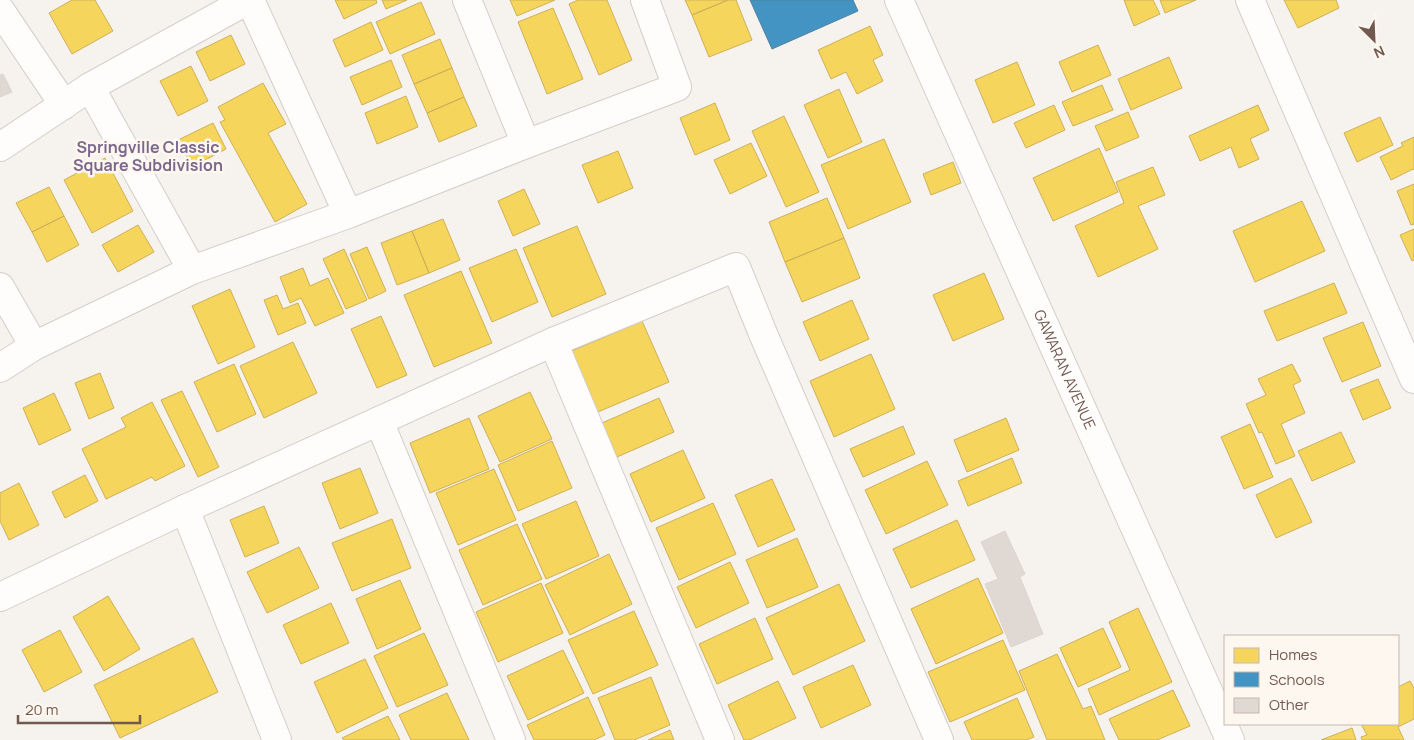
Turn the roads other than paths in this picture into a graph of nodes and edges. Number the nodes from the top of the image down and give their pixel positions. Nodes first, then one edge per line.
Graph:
1 (249, 0) edge
2 (467, 0) edge
3 (645, 0) edge
4 (899, 0) edge
5 (1250, 0) edge
6 (0, 10) edge
7 (90, 87) junction
8 (64, 105) junction
9 (526, 144) junction
10 (0, 147) edge
11 (348, 214) junction
12 (192, 270) junction
13 (0, 287) edge
14 (552, 342) junction
15 (34, 346) junction
16 (0, 368) edge
17 (1414, 380) edge
18 (379, 421) junction
19 (184, 509) junction
20 (0, 597) edge
21 (277, 740) edge
22 (511, 740) edge
23 (720, 740) edge
24 (939, 740) edge
25 (1230, 740) edge

1 - 7 street
1 - 11 street
2 - 9 street
3 - 9 street
4 - 25 street, GAWARAN AVENUE
5 - 17 street
6 - 8 street
7 - 8 street
7 - 12 street
8 - 10 street
9 - 11 street
11 - 12 street
12 - 15 street
13 - 15 street
14 - 18 street
14 - 23 street
14 - 24 street
15 - 16 street
18 - 19 street
18 - 22 street
19 - 20 street
19 - 21 street

